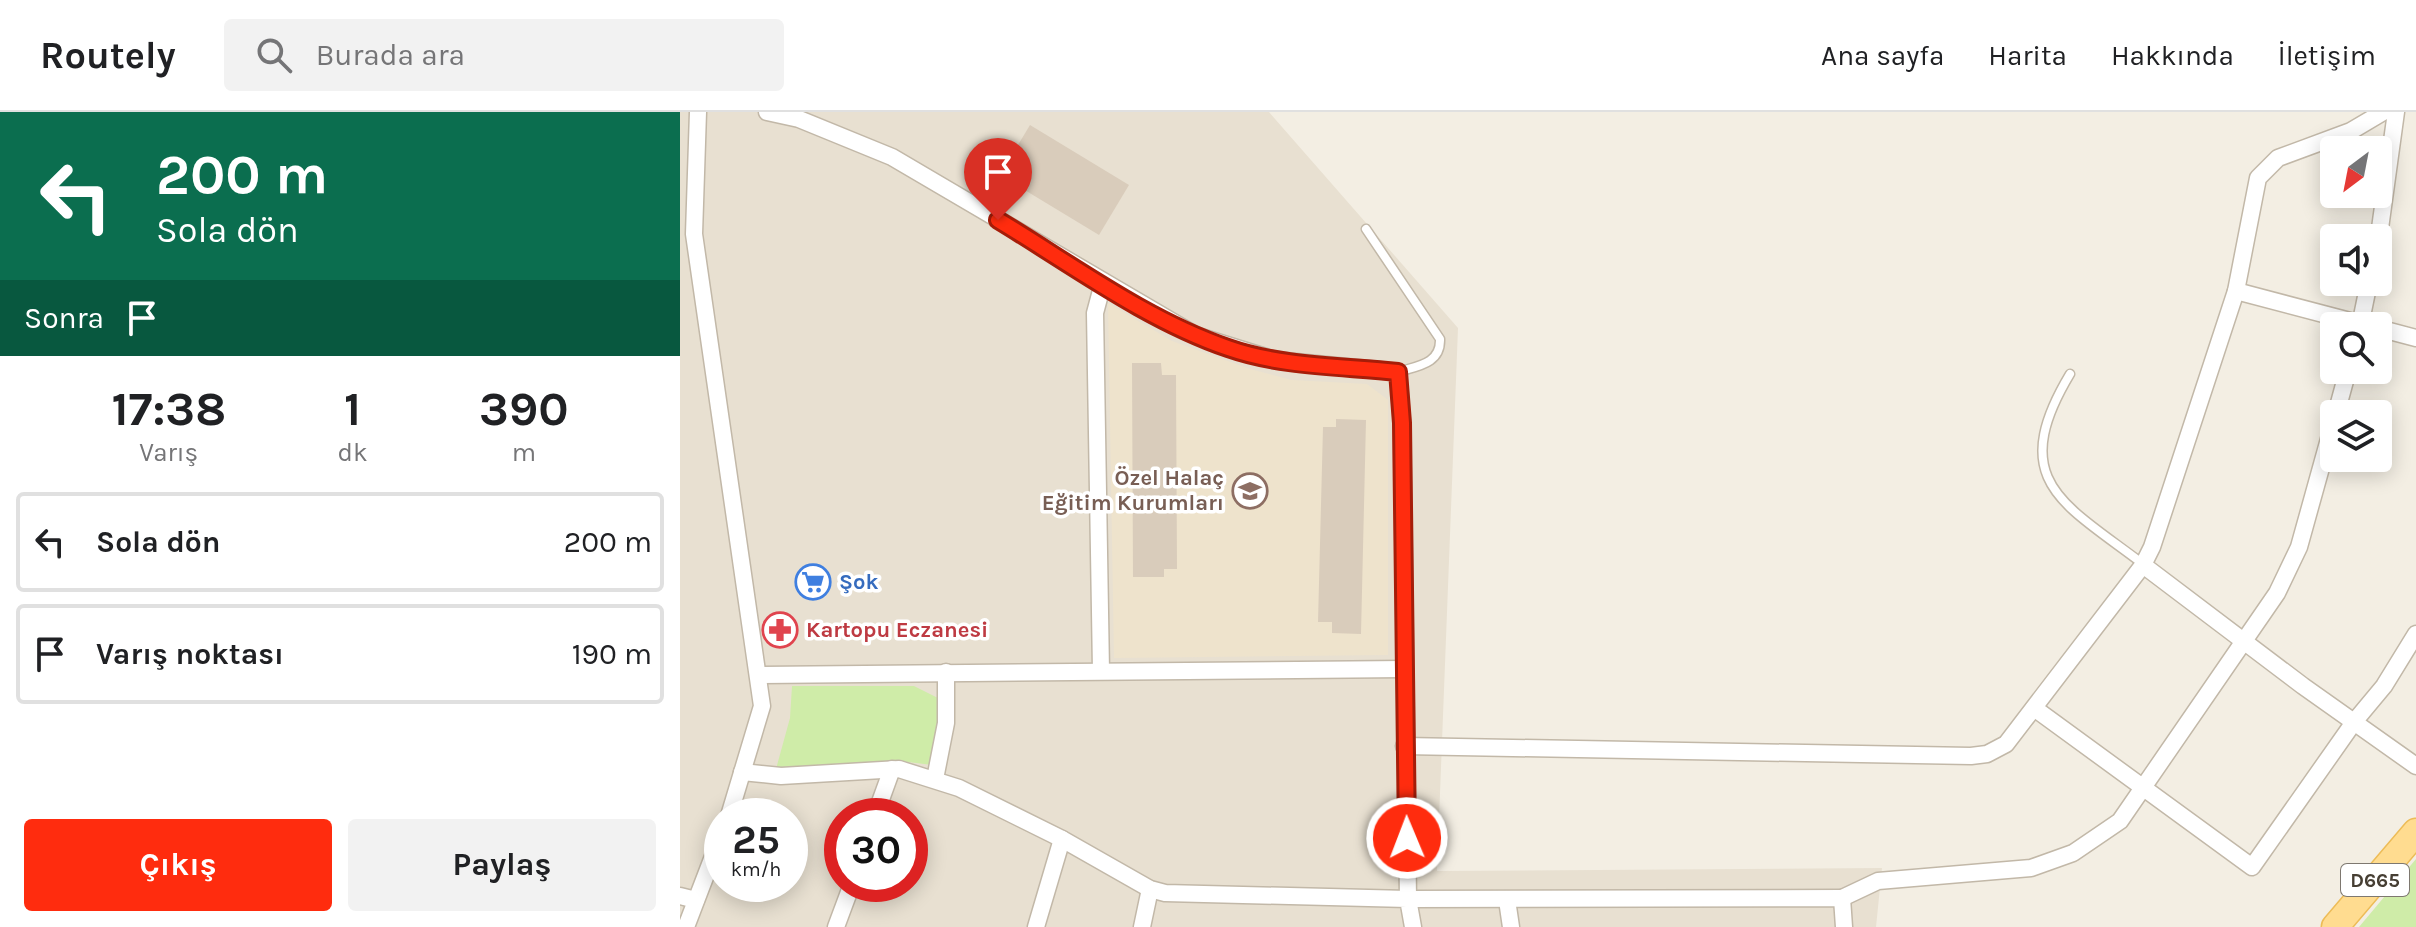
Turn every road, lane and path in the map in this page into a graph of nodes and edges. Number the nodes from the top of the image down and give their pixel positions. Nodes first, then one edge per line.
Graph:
1 (698, 112) edge
2 (767, 112) edge
3 (2383, 112) edge
4 (2396, 112) edge
5 (2381, 224) edge
6 (1366, 229) dead end
7 (1103, 283) junction
8 (2236, 291) junction
9 (2320, 313) edge
10 (2392, 332) edge
11 (2416, 338) edge
12 (1398, 372) junction
13 (2070, 374) dead end
14 (2320, 471) edge
15 (2143, 565) junction
16 (2416, 634) edge
17 (2247, 641) junction
18 (1405, 669) junction
19 (1101, 671) junction
20 (946, 672) junction
21 (758, 675) junction
22 (2034, 708) junction
23 (2354, 722) junction
24 (1404, 746) junction
25 (2416, 766) edge
26 (892, 769) junction
27 (742, 772) junction
28 (935, 779) junction
29 (2144, 789) junction
30 (734, 798) edge
31 (882, 798) edge
32 (2416, 832) edge
33 (1062, 839) junction
34 (704, 867) edge
35 (1150, 889) junction
36 (688, 898) edge
37 (1842, 898) junction
38 (1408, 899) junction
39 (1507, 900) junction
40 (845, 902) edge
41 (686, 927) edge
42 (836, 927) edge
43 (1036, 927) edge
44 (1142, 927) edge
45 (1413, 927) edge
46 (1511, 927) edge
47 (1844, 927) edge
48 (2335, 927) edge

1 - 21 street
2 - 7 street
3 - 8 street
4 - 5 street
6 - 12 lane
7 - 12 street
7 - 19 street
8 - 9 street
8 - 15 street
10 - 11 street
12 - 18 street
13 - 15 lane
14 - 17 street
15 - 17 street
15 - 22 street
16 - 23 street
17 - 23 street
17 - 29 street
18 - 19 street
18 - 24 street
19 - 20 street
20 - 21 street
20 - 28 street
21 - 27 street
22 - 24 street
22 - 29 street
23 - 25 street
23 - 29 street
24 - 38 street
26 - 27 street
26 - 28 street
26 - 31 street
27 - 30 street
28 - 33 street
29 - 37 street
32 - 48 main road, D665
33 - 35 street
33 - 43 street
34 - 36 street
35 - 38 street
35 - 44 street
36 - 41 street
37 - 39 street
37 - 47 street
38 - 39 street
38 - 45 street
39 - 46 street
40 - 42 street

